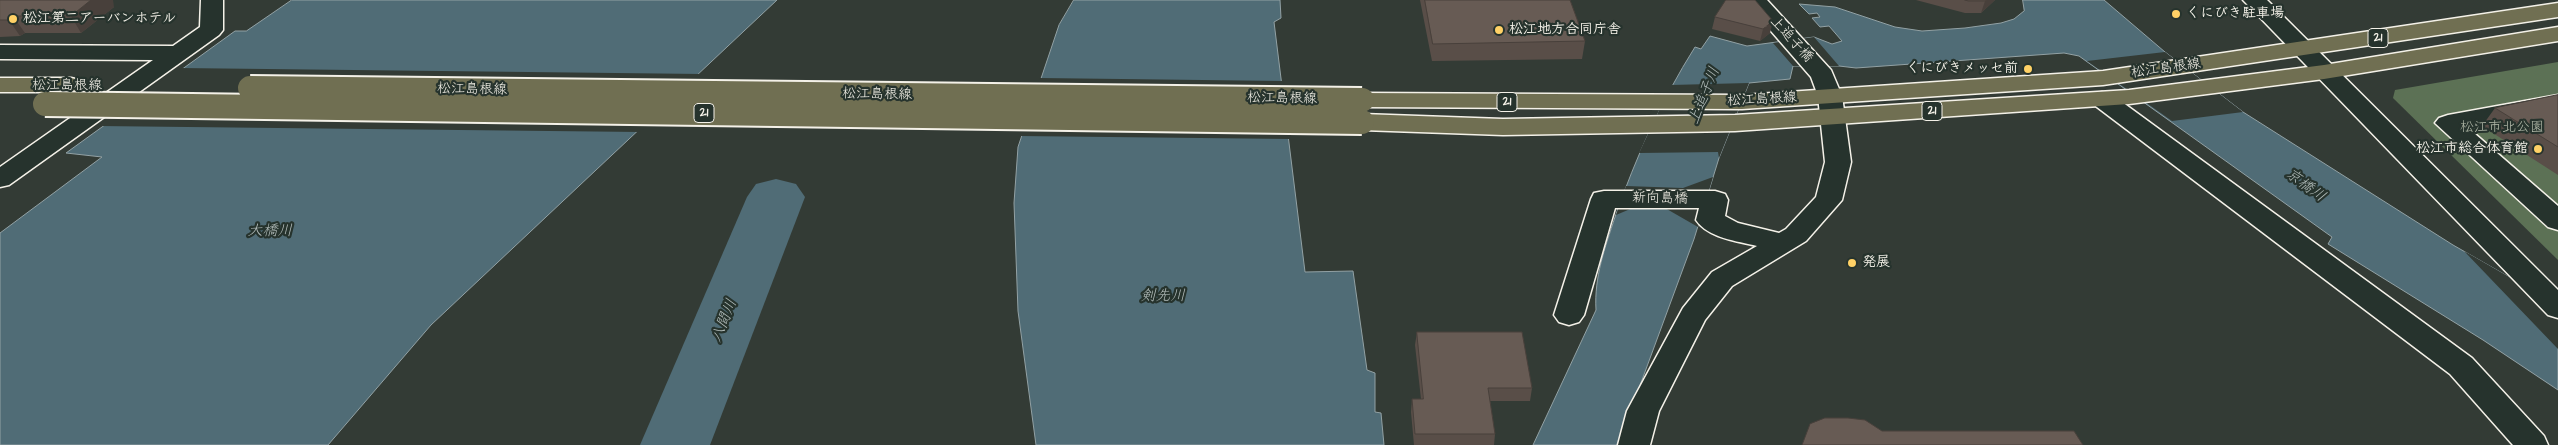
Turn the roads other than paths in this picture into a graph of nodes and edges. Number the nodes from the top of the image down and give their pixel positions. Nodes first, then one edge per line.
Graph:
1 (212, 0) edge
2 (2254, 0) edge
3 (1758, 3) edge
4 (2558, 10) edge
5 (2558, 34) edge
6 (2301, 50) junction
7 (0, 52) edge
8 (180, 53) junction
9 (2324, 72) junction
10 (0, 85) edge
11 (2102, 88) junction
12 (1828, 96) junction
13 (2558, 102) edge
14 (0, 104) edge
15 (1362, 111) junction
16 (1738, 112) junction
17 (0, 179) edge
18 (2558, 220) edge
19 (1783, 243) junction
20 (2558, 308) edge
21 (1569, 315) dead end
22 (1634, 445) edge
23 (2532, 445) edge

1 - 8 street
2 - 6 street
3 - 12 street, 上追子橋
4 - 6 main road, 松江島根線 / 21
5 - 9 main road, 松江島根線 / 21
6 - 9 street
6 - 11 main road, 松江島根線 / 21
7 - 8 street
8 - 17 street
9 - 11 main road, 松江島根線 / 21
9 - 20 street
10 - 15 main road, 松江島根線 / 21, bridge
11 - 12 main road, 松江島根線 / 21
11 - 23 street
12 - 16 main road, 松江島根線 / 21
12 - 19 street
13 - 18 street
14 - 15 main road, 松江島根線 / 21, bridge
15 - 16 main road, 松江島根線 / 21
15 - 16 main road, 松江島根線 / 21
19 - 21 street, 新向島橋
19 - 22 street

